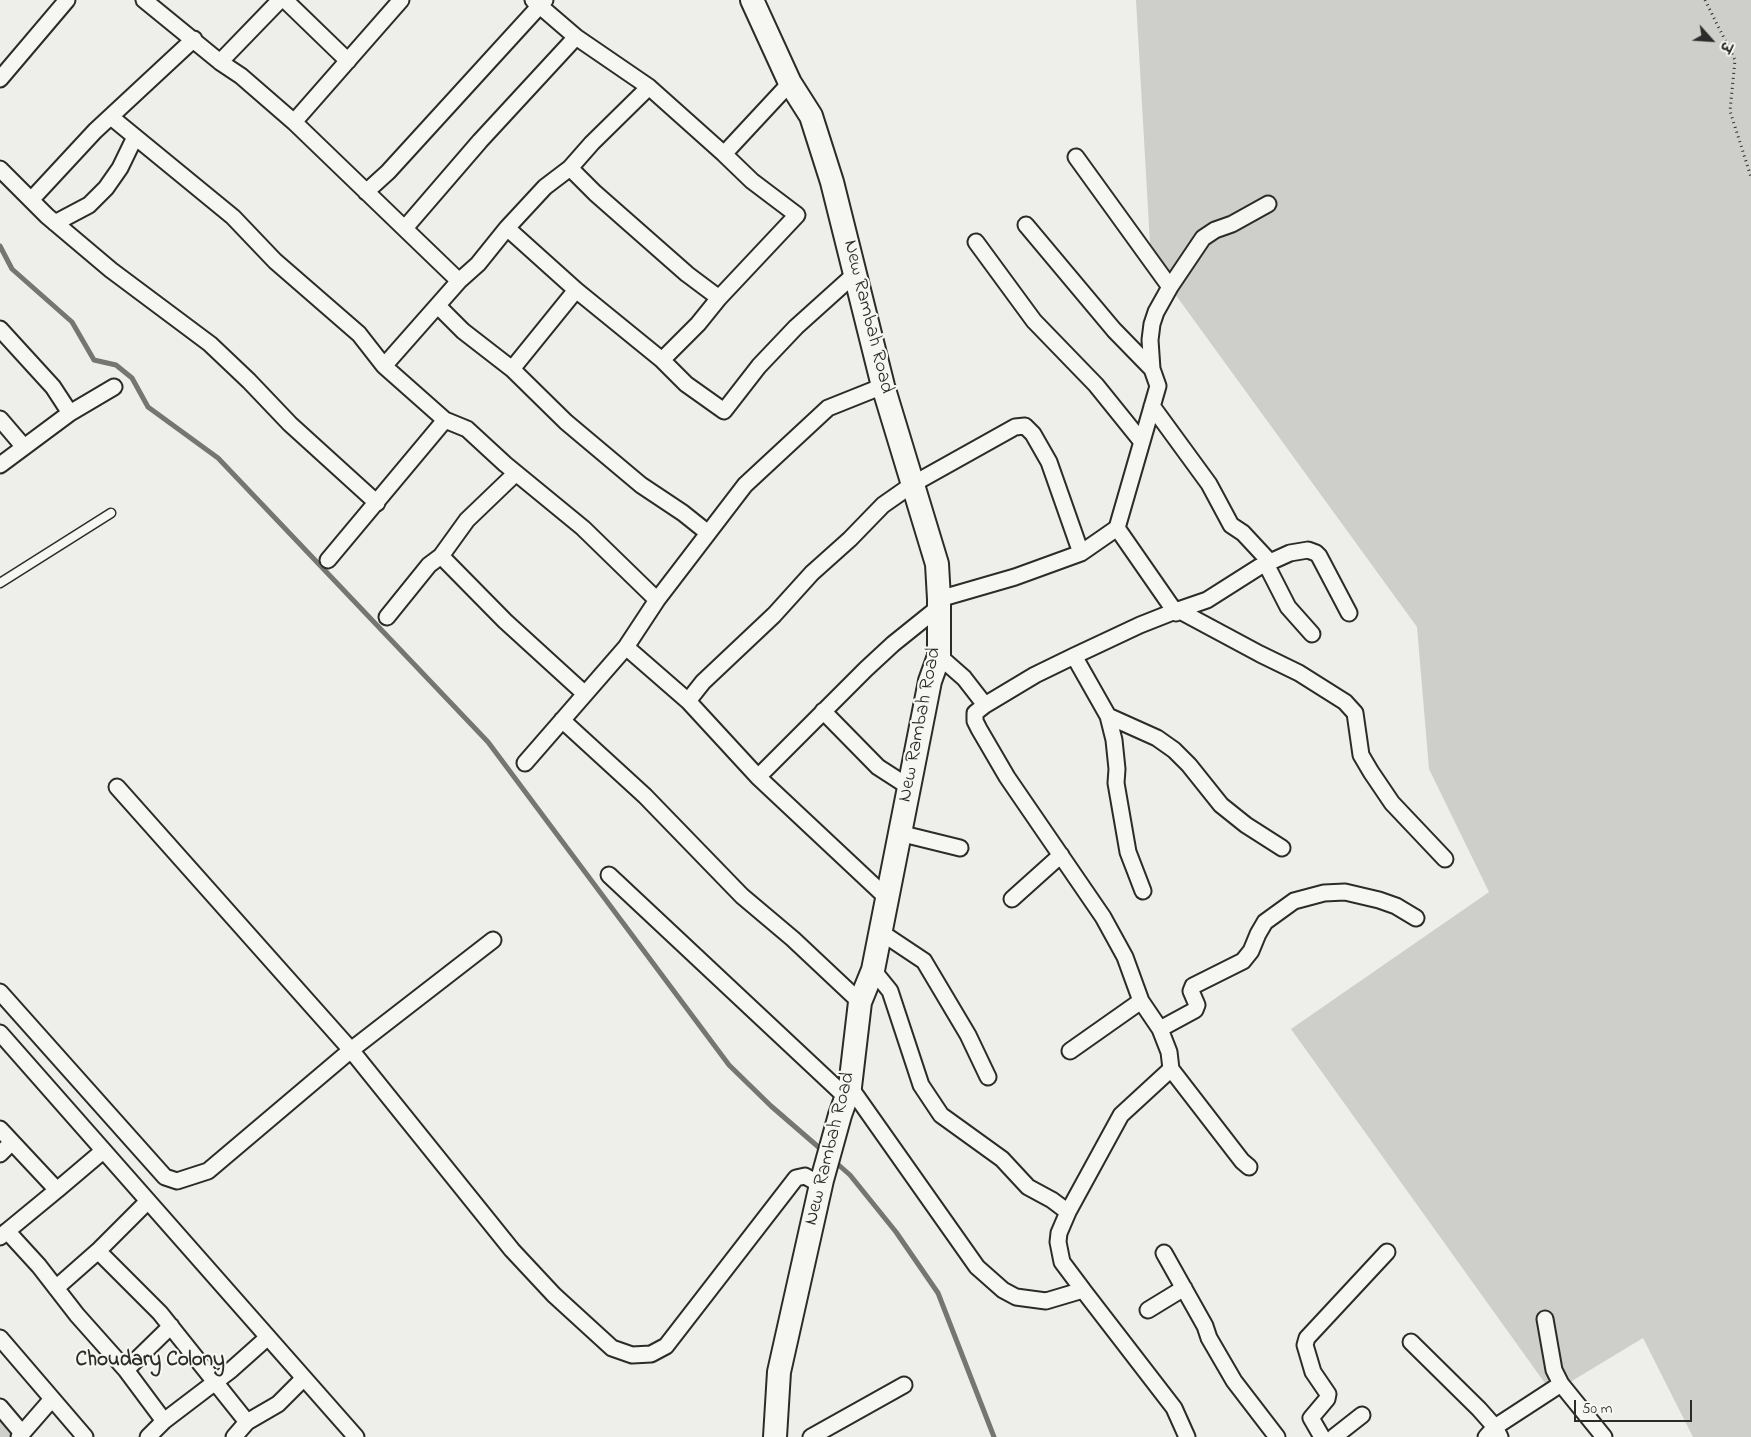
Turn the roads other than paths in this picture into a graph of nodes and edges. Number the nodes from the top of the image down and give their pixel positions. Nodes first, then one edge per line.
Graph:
1 (67, 0) edge
2 (144, 0) edge
3 (280, 0) edge
4 (285, 0) edge
5 (401, 0) edge
6 (752, 0) edge
7 (539, 2) edge
8 (576, 37) junction
9 (194, 40) junction
10 (348, 61) junction
11 (220, 62) junction
12 (0, 79) edge
13 (790, 83) junction
14 (649, 87) junction
15 (111, 117) junction
16 (294, 122) junction
17 (135, 137) junction
18 (724, 154) junction
19 (1076, 158) dead end
20 (570, 168) junction
21 (0, 170) edge
22 (366, 192) junction
23 (30, 200) junction
24 (1268, 204) dead end
25 (55, 223) junction
26 (1026, 226) dead end
27 (405, 228) junction
28 (507, 228) junction
29 (976, 242) dead end
30 (856, 273) junction
31 (459, 281) junction
32 (1170, 287) junction
33 (576, 290) junction
34 (719, 298) junction
35 (438, 306) junction
36 (0, 329) edge
37 (662, 360) junction
38 (384, 366) junction
39 (512, 369) junction
40 (1152, 369) junction
41 (883, 386) junction
42 (114, 387) dead end
43 (1152, 406) junction
44 (70, 413) junction
45 (0, 419) edge
46 (445, 420) junction
47 (1142, 442) junction
48 (24, 447) junction
49 (0, 465) edge
50 (516, 473) junction
51 (913, 484) junction
52 (377, 503) junction
53 (111, 513) dead end
54 (1117, 528) junction
55 (708, 534) junction
56 (1081, 553) junction
57 (441, 556) junction
58 (328, 560) dead end
59 (1268, 563) junction
60 (0, 583) edge
61 (657, 600) junction
62 (939, 603) junction
63 (1177, 612) junction
64 (1348, 613) dead end
65 (387, 617) dead end
66 (1312, 634) dead end
67 (626, 647) junction
68 (939, 656) junction
69 (1074, 656) junction
70 (585, 694) junction
71 (688, 701) junction
72 (985, 705) junction
73 (823, 711) junction
74 (1108, 716) junction
75 (562, 720) junction
76 (525, 763) dead end
77 (758, 777) junction
78 (116, 787) dead end
79 (909, 787) junction
80 (899, 833) junction
81 (960, 848) dead end
82 (1282, 848) dead end
83 (1061, 855) junction
84 (1445, 859) dead end
85 (610, 875) dead end
86 (1143, 891) dead end
87 (886, 897) junction
88 (1012, 899) dead end
89 (1416, 918) dead end
90 (879, 930) junction
91 (493, 940) dead end
92 (872, 970) junction
93 (0, 992) edge
94 (1141, 1001) junction
95 (860, 1002) junction
96 (1160, 1029) junction
97 (0, 1033) edge
98 (351, 1050) junction
99 (1070, 1051) dead end
100 (1171, 1069) junction
101 (988, 1077) dead end
102 (845, 1100) junction
103 (0, 1130) edge
104 (12, 1142) junction
105 (104, 1151) junction
106 (0, 1154) edge
107 (1249, 1167) dead end
108 (821, 1183) junction
109 (58, 1190) junction
110 (148, 1201) junction
111 (1068, 1212) junction
112 (3, 1234) edge
113 (98, 1251) junction
114 (1164, 1252) dead end
115 (1387, 1252) dead end
116 (56, 1288) junction
117 (1184, 1288) junction
118 (1084, 1290) junction
119 (1148, 1310) dead end
120 (1545, 1319) dead end
121 (171, 1326) junction
122 (268, 1337) junction
123 (1, 1342) edge
124 (1411, 1342) dead end
125 (126, 1370) junction
126 (304, 1378) junction
127 (216, 1382) junction
128 (1561, 1384) junction
129 (904, 1385) dead end
130 (52, 1399) junction
131 (0, 1408) edge
132 (1362, 1416) dead end
133 (164, 1421) junction
134 (246, 1422) junction
135 (347, 1434) edge
136 (1493, 1434) edge
137 (20, 1435) edge
138 (85, 1437) edge
139 (148, 1437) edge
140 (234, 1437) edge
141 (775, 1437) edge
142 (811, 1437) edge
143 (1186, 1437) edge
144 (1277, 1437) edge
145 (1322, 1437) edge
146 (1334, 1437) edge
147 (1604, 1437) edge

1 - 12 street
2 - 9 street
3 - 11 street
4 - 10 street
5 - 10 street
6 - 13 street, New Rambah Road
7 - 8 street
7 - 22 street
8 - 14 street
8 - 27 street
9 - 11 street
9 - 15 street
10 - 16 street
11 - 16 street
13 - 18 street
13 - 30 street, New Rambah Road
14 - 18 street
14 - 20 street
15 - 17 street
15 - 23 street
16 - 22 street
17 - 25 street
17 - 38 street
18 - 34 street
19 - 32 street
20 - 28 street
20 - 34 street
21 - 23 street
22 - 27 street
23 - 25 street
24 - 32 street
25 - 52 street
26 - 40 street
27 - 31 street
28 - 31 street
28 - 33 street
29 - 47 street
30 - 37 street
30 - 41 street, New Rambah Road
31 - 35 street
32 - 40 street
33 - 37 street
33 - 39 street
34 - 37 street
35 - 38 street
35 - 39 street
36 - 44 street
38 - 46 street
39 - 55 street
40 - 43 street
41 - 51 street, New Rambah Road
41 - 55 street
42 - 44 street
43 - 47 street
43 - 59 street
44 - 48 street
45 - 48 street
46 - 50 street
46 - 52 street
47 - 54 street
48 - 49 street
50 - 57 street
50 - 61 street
51 - 56 street
51 - 62 street, New Rambah Road
51 - 71 street
52 - 58 street
53 - 60 lane
54 - 56 street
54 - 63 street
55 - 61 street
56 - 62 street
57 - 65 street
57 - 70 street
59 - 63 street
59 - 64 street
59 - 66 street
61 - 67 street
62 - 68 street, New Rambah Road
62 - 73 street
63 - 69 street
63 - 84 street
67 - 70 street
67 - 71 street
68 - 72 street
68 - 79 street, New Rambah Road
69 - 72 street
69 - 74 street
70 - 75 street
71 - 77 street
72 - 83 street
73 - 77 street
73 - 79 street
74 - 82 street
74 - 86 street
75 - 76 street
75 - 95 street
77 - 87 street
78 - 98 street
79 - 80 street, New Rambah Road
80 - 81 street
80 - 87 street, New Rambah Road
83 - 88 street
83 - 94 street
85 - 102 street
87 - 90 street, New Rambah Road
89 - 96 street
90 - 92 street, New Rambah Road
90 - 101 street
91 - 98 street
92 - 95 street, New Rambah Road
92 - 111 street
93 - 98 street
94 - 96 street
94 - 99 street
95 - 102 street, New Rambah Road
96 - 100 street
97 - 105 street
98 - 108 street
100 - 107 street
100 - 111 street
102 - 108 street, New Rambah Road
102 - 118 street
103 - 104 street
104 - 106 street
104 - 109 street
105 - 109 street
105 - 110 street
108 - 141 street, New Rambah Road
109 - 112 street
110 - 113 street
110 - 122 street
111 - 118 street
112 - 116 street
113 - 116 street
113 - 121 street
114 - 117 street
115 - 145 street
116 - 125 street
117 - 119 street
117 - 144 street
118 - 143 street
120 - 128 street
121 - 125 street
121 - 127 street
122 - 126 street
122 - 127 street
123 - 130 street
124 - 136 street
125 - 133 street
126 - 134 street
126 - 135 street
127 - 133 street
127 - 134 street
128 - 136 street
128 - 147 street
129 - 142 street
130 - 137 street
130 - 138 street
131 - 137 street
132 - 146 street
133 - 139 street
134 - 140 street

